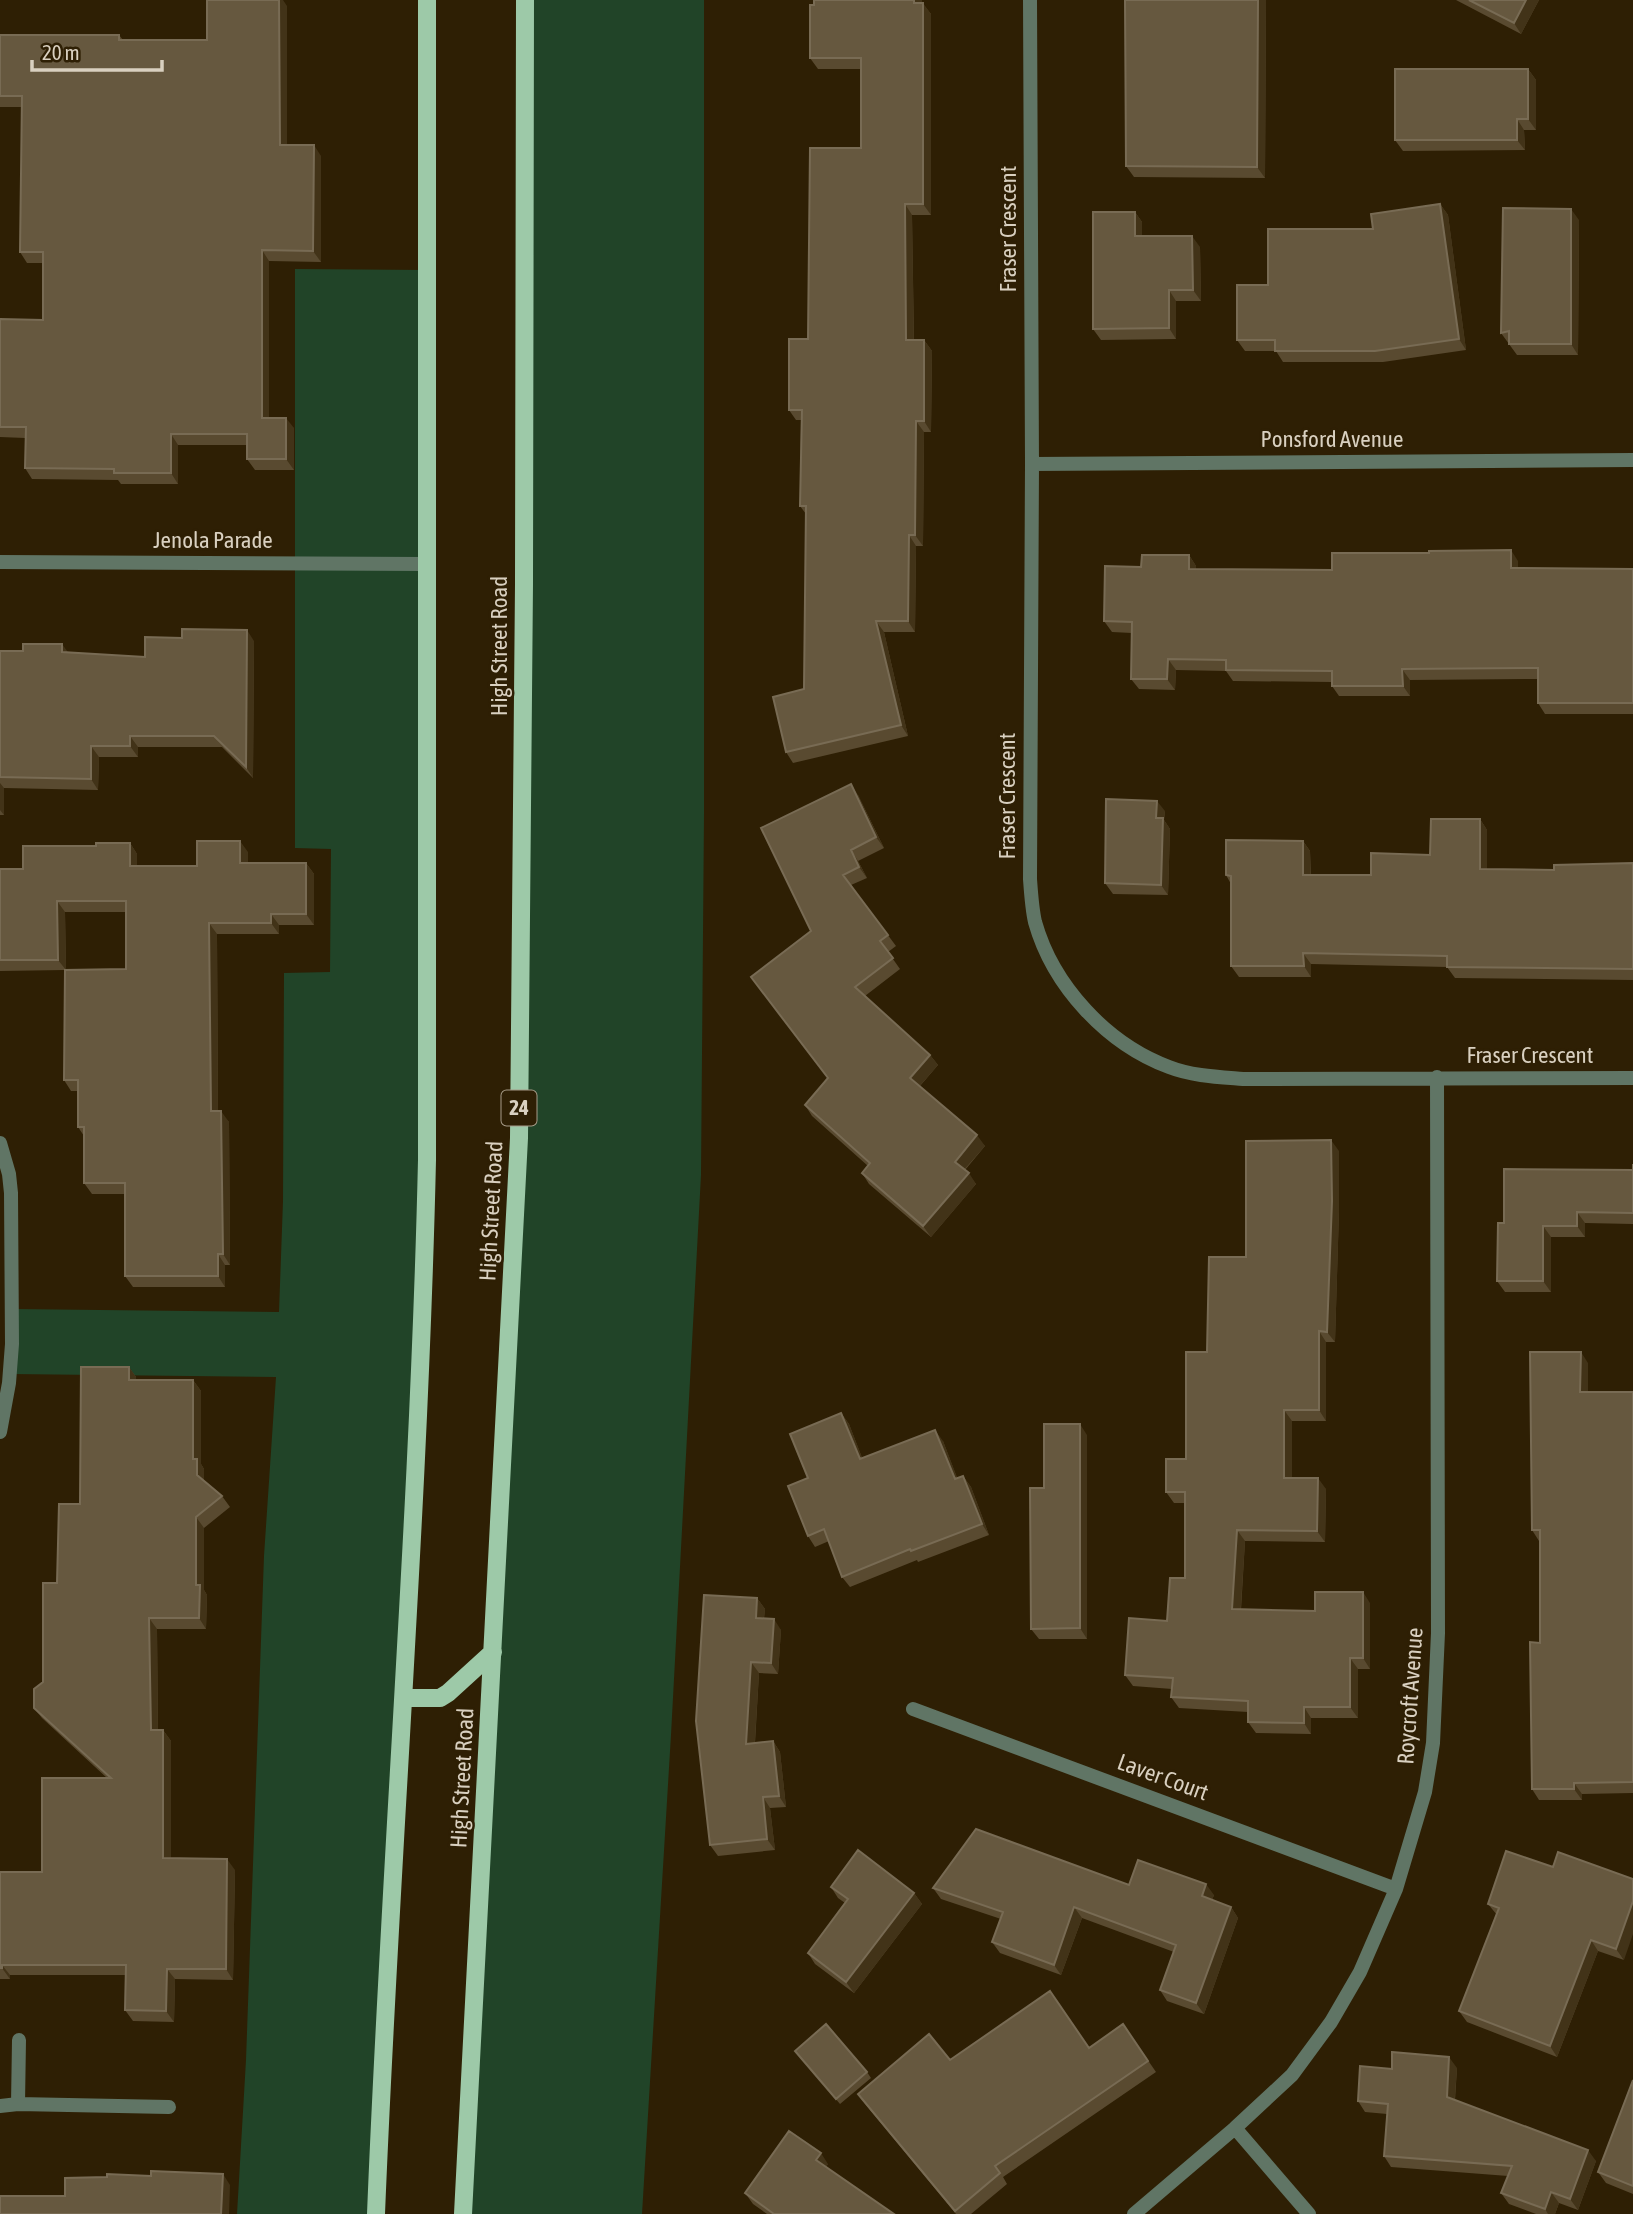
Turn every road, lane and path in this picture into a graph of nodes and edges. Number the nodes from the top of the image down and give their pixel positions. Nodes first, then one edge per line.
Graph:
1 (427, 0) edge
2 (524, 0) edge
3 (1030, 0) edge
4 (1633, 460) edge
5 (1032, 464) junction
6 (0, 562) edge
7 (425, 564) junction
8 (1437, 1077) junction
9 (1633, 1078) edge
10 (0, 1143) edge
11 (0, 1432) edge
12 (493, 1652) junction
13 (404, 1698) junction
14 (913, 1709) dead end
15 (1396, 1889) junction
16 (19, 2040) dead end
17 (18, 2104) junction
18 (0, 2106) edge
19 (169, 2107) dead end
20 (1235, 2128) junction
21 (376, 2214) edge
22 (463, 2214) edge
23 (1134, 2214) edge
24 (1309, 2214) edge

1 - 7 main road
2 - 12 main road, High Street Road / 24
3 - 5 street, Fraser Crescent
4 - 5 street, Ponsford Avenue
5 - 8 street, Fraser Crescent
6 - 7 street, Jenola Parade
7 - 13 main road
8 - 9 street, Fraser Crescent
8 - 15 street, Roycroft Avenue
10 - 11 street
12 - 13 main road
12 - 22 main road, High Street Road / 24
13 - 21 main road
14 - 15 street, Laver Court
15 - 20 street, Roycroft Avenue
16 - 17 street
17 - 18 street
17 - 19 street
20 - 23 street, Roycroft Avenue
20 - 24 street

